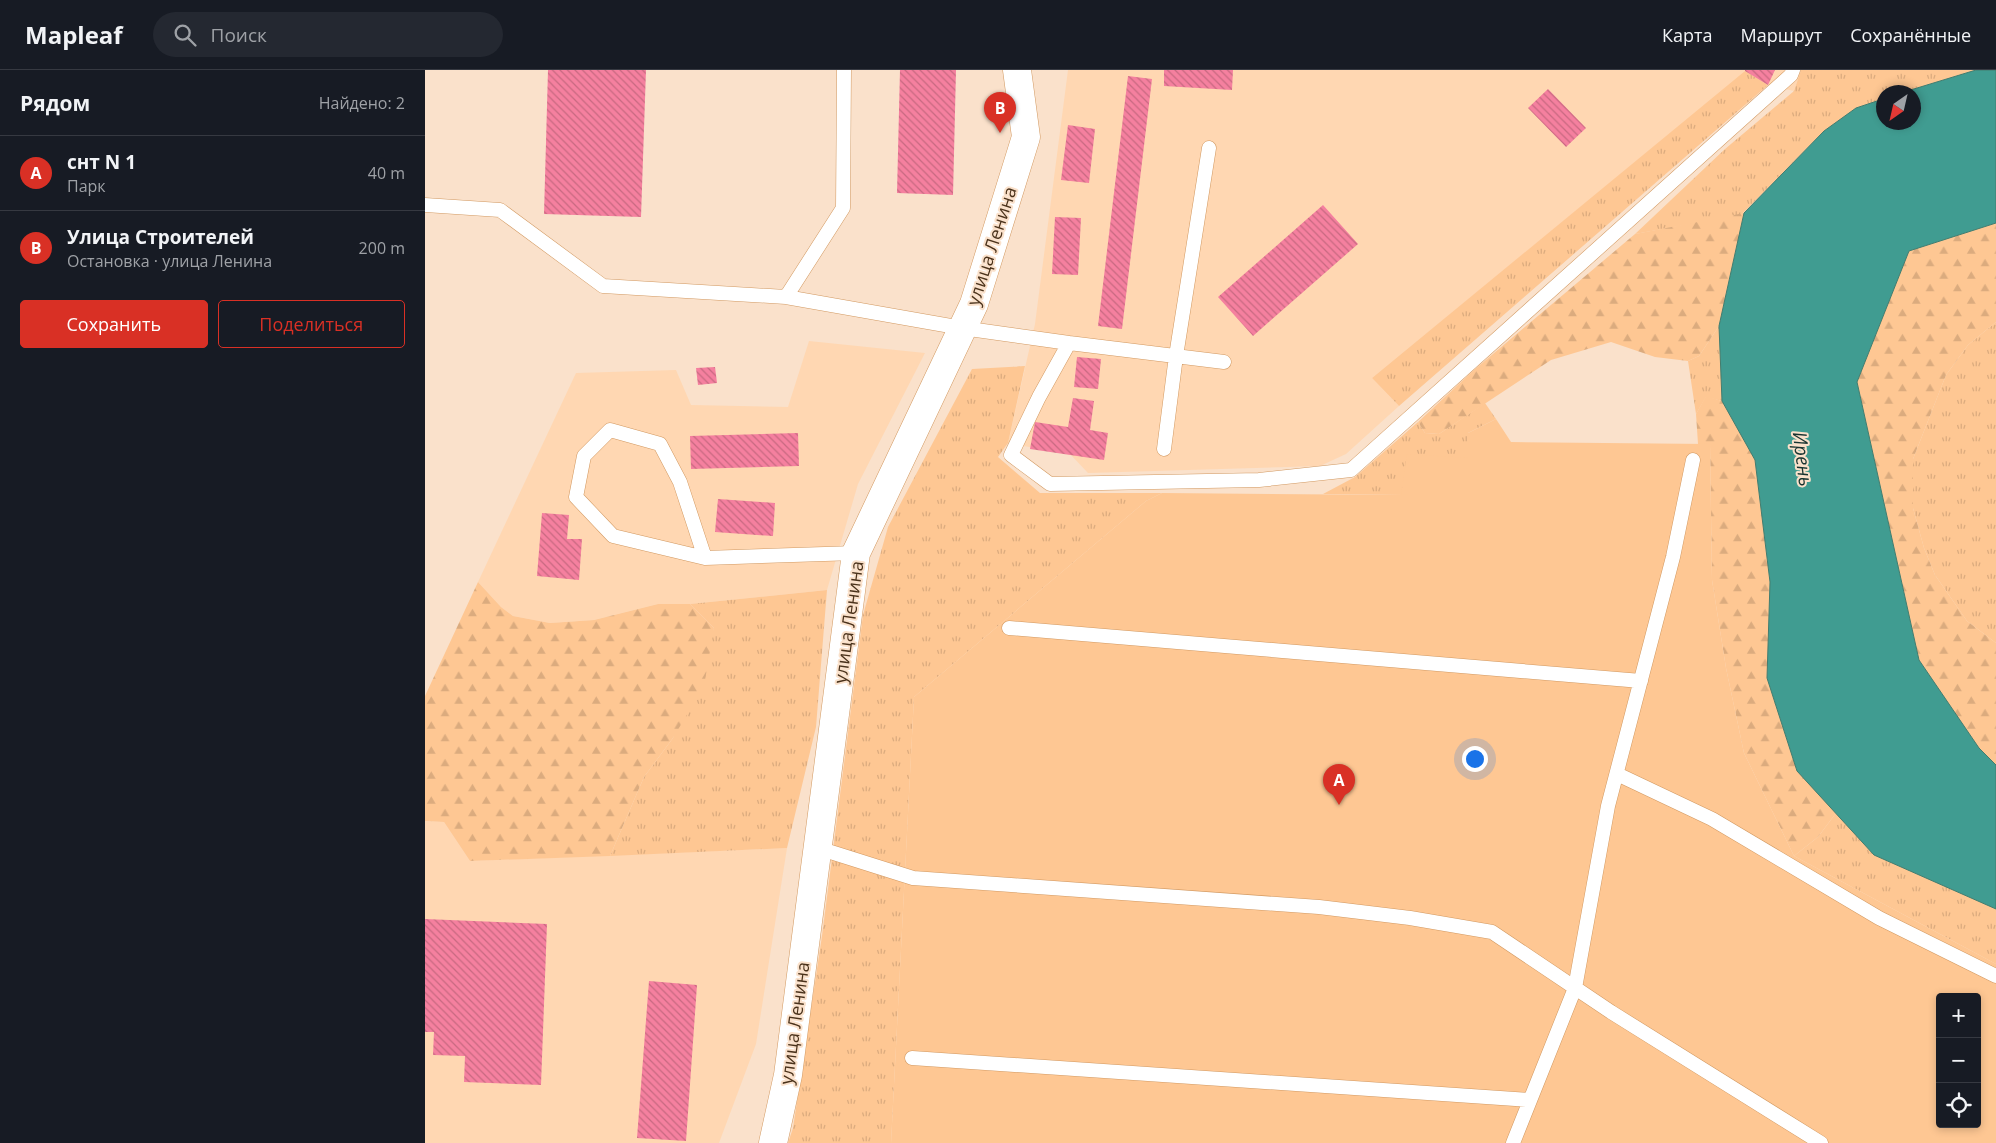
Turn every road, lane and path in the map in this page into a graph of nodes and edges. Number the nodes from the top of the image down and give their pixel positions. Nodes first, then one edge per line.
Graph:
1 (844, 70) edge
2 (1017, 70) edge
3 (1793, 70) edge
4 (1209, 148) dead end
5 (425, 205) edge
6 (786, 297) junction
7 (962, 328) junction
8 (1069, 344) junction
9 (1176, 356) junction
10 (1224, 362) dead end
11 (1164, 449) dead end
12 (1693, 460) dead end
13 (856, 553) junction
14 (705, 558) junction
15 (1009, 628) dead end
16 (1641, 681) junction
17 (1617, 774) junction
18 (818, 848) junction
19 (1996, 976) edge
20 (1575, 988) junction
21 (912, 1058) dead end
22 (1530, 1100) junction
23 (773, 1143) edge
24 (1513, 1143) edge
25 (1821, 1143) edge

1 - 6 lane
2 - 7 street, улица Ленина
3 - 8 lane
4 - 9 lane
5 - 6 lane
6 - 7 lane
7 - 8 lane
7 - 13 street, улица Ленина
8 - 9 lane
9 - 10 lane
9 - 11 lane
12 - 16 lane
13 - 14 lane
13 - 18 street, улица Ленина
14 - 14 lane
15 - 16 lane
16 - 17 lane
17 - 19 lane
17 - 20 lane
18 - 20 lane
18 - 23 street, улица Ленина
20 - 22 lane
20 - 25 lane
21 - 22 lane
22 - 24 lane

